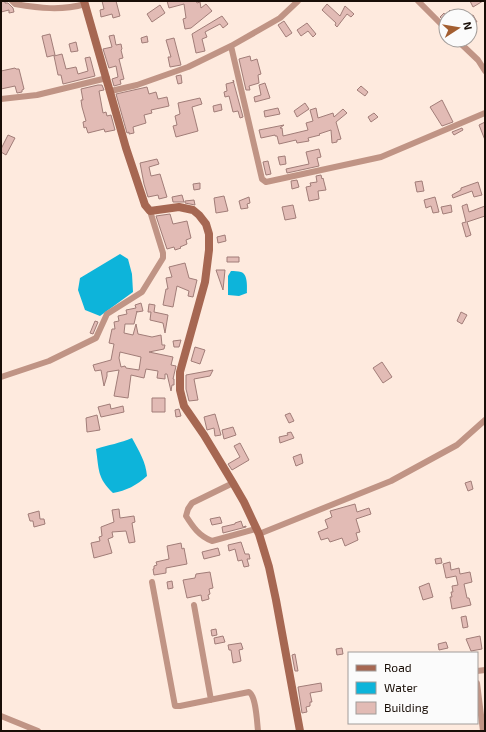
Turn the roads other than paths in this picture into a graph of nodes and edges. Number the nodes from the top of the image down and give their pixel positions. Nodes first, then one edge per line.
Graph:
1 (12, 1) edge
2 (298, 1) edge
3 (418, 1) edge
4 (85, 2) edge
5 (438, 21) edge
6 (231, 46) junction
7 (465, 48) edge
8 (485, 71) edge
9 (107, 78) junction
10 (110, 91) junction
11 (1, 99) edge
12 (485, 113) edge
13 (150, 211) junction
14 (1, 378) edge
15 (485, 420) edge
16 (233, 483) junction
17 (258, 532) junction
18 (152, 582) dead end
19 (194, 606) dead end
20 (478, 691) edge
21 (211, 700) junction
22 (1, 716) edge
23 (38, 731) edge
24 (258, 731) edge
25 (300, 731) edge
26 (483, 731) edge

1 - 4 street
2 - 6 street
3 - 5 street
4 - 9 main road
6 - 10 street
6 - 12 street
7 - 8 street
9 - 10 main road
9 - 11 street
10 - 13 main road
13 - 14 street
13 - 16 main road
15 - 17 street
16 - 17 main road
16 - 17 street
17 - 25 main road
18 - 21 street
19 - 21 street
20 - 26 street
21 - 24 street
22 - 23 street

